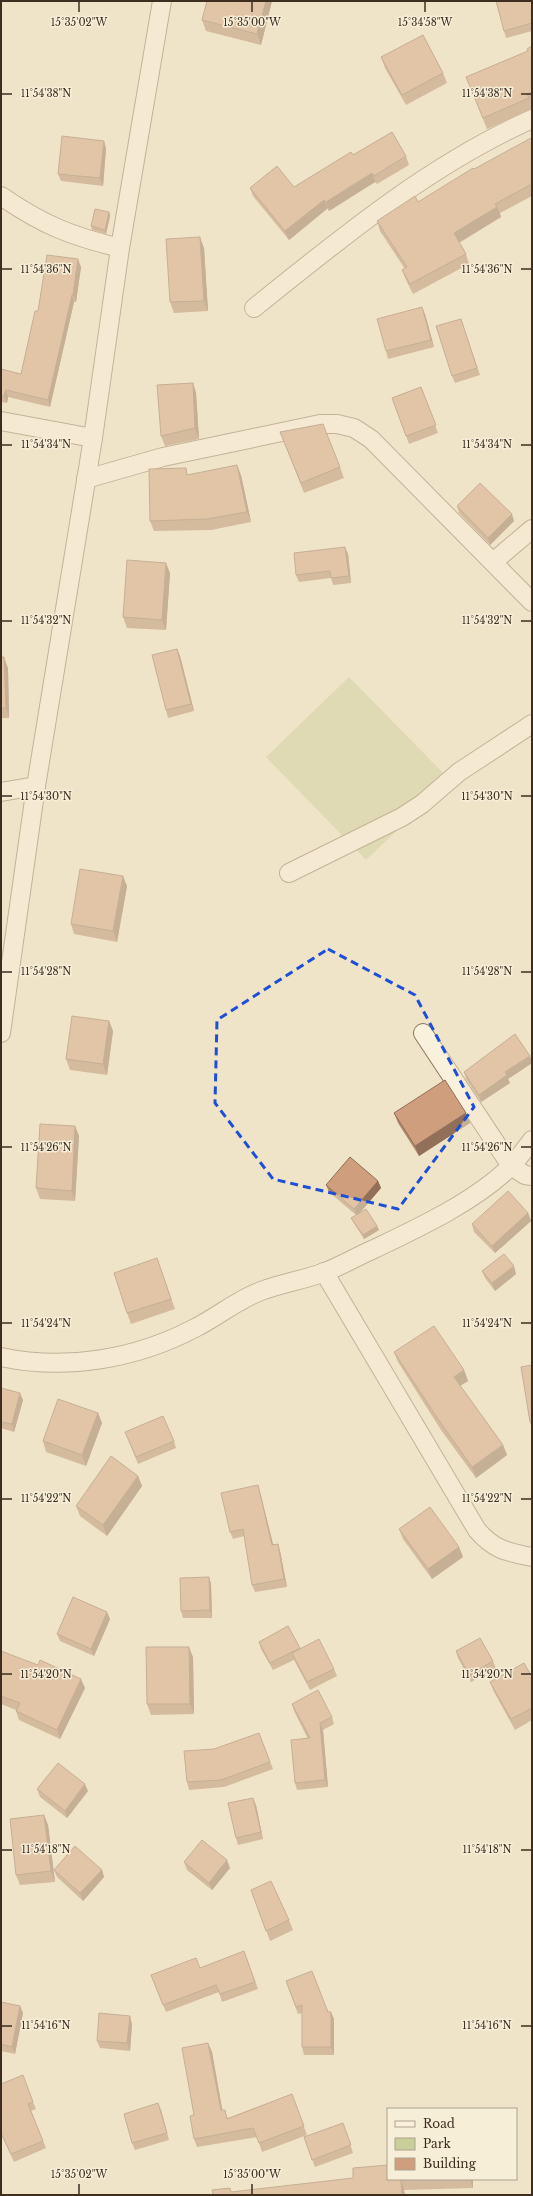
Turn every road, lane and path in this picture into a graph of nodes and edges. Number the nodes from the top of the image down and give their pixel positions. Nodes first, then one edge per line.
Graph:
1 (162, 1) edge
2 (532, 119) edge
3 (1, 196) edge
4 (120, 248) junction
5 (254, 308) dead end
6 (1, 422) edge
7 (93, 438) junction
8 (86, 478) junction
9 (532, 529) edge
10 (493, 562) junction
11 (532, 602) edge
12 (532, 724) edge
13 (36, 786) junction
14 (1, 792) edge
15 (289, 873) dead end
16 (1, 1033) edge
17 (423, 1033) dead end
18 (532, 1140) edge
19 (510, 1166) junction
20 (532, 1176) edge
21 (324, 1272) junction
22 (1, 1357) edge
23 (532, 1557) edge

1 - 4 street
2 - 5 street
3 - 4 street
4 - 7 street
6 - 7 street
7 - 8 street
8 - 10 street
8 - 13 street
9 - 10 street
10 - 11 street
12 - 15 street
13 - 14 street
13 - 16 street
17 - 19 street
18 - 19 street
19 - 20 street
19 - 21 street
21 - 22 street
21 - 23 street

